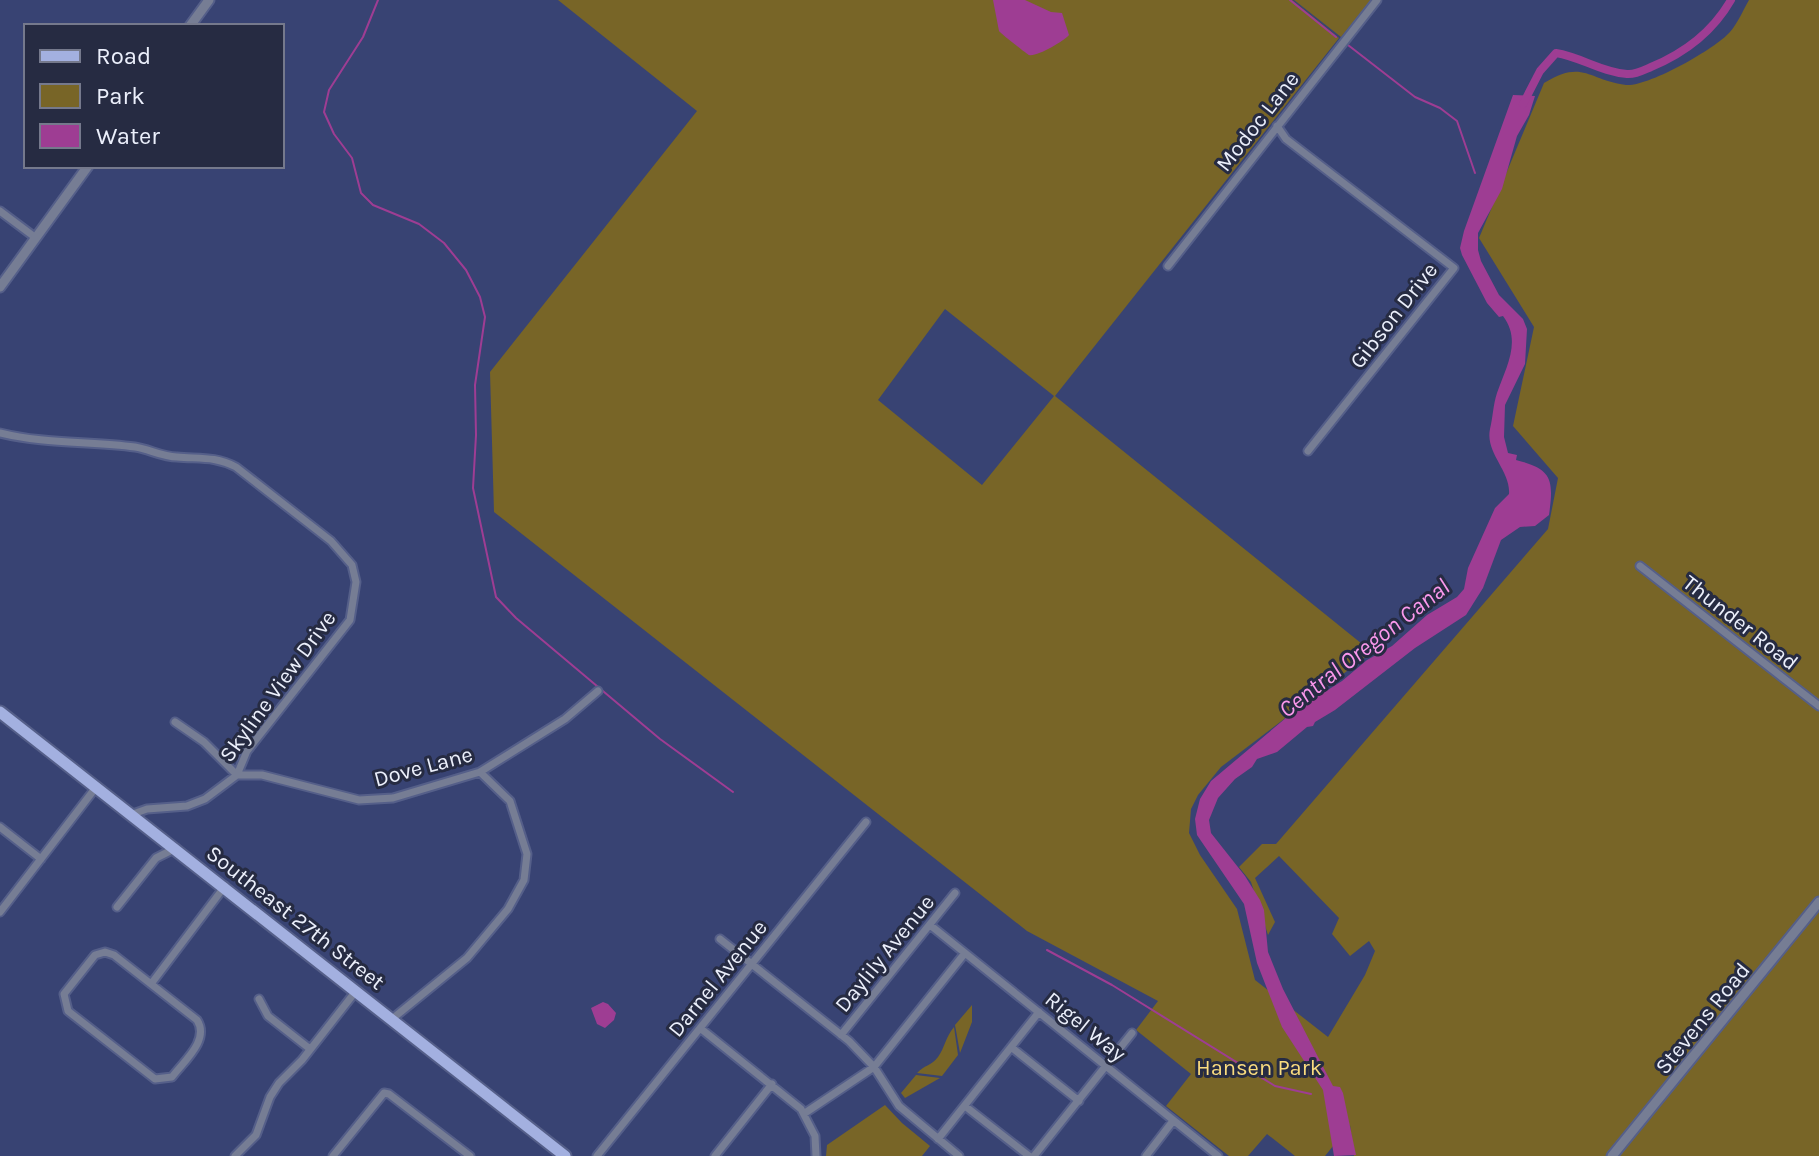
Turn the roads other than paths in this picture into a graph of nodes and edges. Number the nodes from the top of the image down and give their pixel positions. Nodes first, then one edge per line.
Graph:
1 (209, 0) edge
2 (1377, 0) edge
3 (191, 24) edge
4 (1277, 126) junction
5 (87, 168) edge
6 (0, 211) edge
7 (36, 238) junction
8 (1168, 266) dead end
9 (0, 287) edge
10 (0, 433) edge
11 (1308, 451) dead end
12 (1640, 566) dead end
13 (598, 691) dead end
14 (1819, 706) edge
15 (0, 712) edge
16 (175, 722) dead end
17 (480, 772) junction
18 (237, 775) junction
19 (97, 786) junction
20 (133, 814) junction
21 (866, 822) dead end
22 (0, 827) edge
23 (159, 834) junction
24 (176, 848) junction
25 (156, 858) junction
26 (41, 859) junction
27 (225, 886) junction
28 (955, 893) dead end
29 (1819, 902) edge
30 (117, 907) dead end
31 (0, 912) edge
32 (930, 925) junction
33 (720, 939) dead end
34 (965, 953) junction
35 (752, 964) junction
36 (151, 984) junction
37 (356, 991) junction
38 (259, 999) dead end
39 (1039, 1012) junction
40 (392, 1019) junction
41 (700, 1028) junction
42 (1132, 1033) dead end
43 (841, 1035) junction
44 (1011, 1047) junction
45 (310, 1049) junction
46 (1107, 1066) junction
47 (874, 1067) junction
48 (772, 1084) junction
49 (1079, 1101) junction
50 (965, 1106) junction
51 (805, 1113) junction
52 (1173, 1121) junction
53 (938, 1139) junction
54 (338, 1154) edge
55 (235, 1156) edge
56 (470, 1156) edge
57 (565, 1156) edge
58 (597, 1156) edge
59 (715, 1156) edge
60 (816, 1156) edge
61 (959, 1156) edge
62 (1032, 1156) edge
63 (1146, 1156) edge
64 (1218, 1156) edge
65 (1612, 1156) edge

1 - 3 street
2 - 4 street, Modoc Lane
4 - 8 street, Modoc Lane
4 - 11 street, Gibson Drive
5 - 7 street
6 - 7 street
7 - 9 street
10 - 18 street, Skyline View Drive
12 - 14 street, Thunder Road
13 - 17 street, Dove Lane
15 - 19 main road, Southeast 27th Street
16 - 18 street
17 - 18 street, Dove Lane
17 - 40 street
18 - 20 street, Skyline View Drive
19 - 20 main road, Southeast 27th Street
19 - 26 street
20 - 23 main road, Southeast 27th Street
21 - 35 street, Darnel Avenue
22 - 26 street
23 - 24 main road, Southeast 27th Street
23 - 25 street
24 - 25 street
24 - 27 main road, Southeast 27th Street
25 - 30 street
26 - 31 street
27 - 36 street
27 - 37 main road, Southeast 27th Street
28 - 32 street, Daylily Avenue
29 - 65 street, Stevens Road
32 - 34 street, Rigel Way
32 - 43 street, Daylily Avenue
33 - 35 street
34 - 39 street, Rigel Way
34 - 47 street
35 - 41 street, Darnel Avenue
35 - 43 street
36 - 36 street
37 - 40 main road, Southeast 27th Street
37 - 45 street
38 - 45 street
39 - 44 street
39 - 46 street, Rigel Way
40 - 57 main road, Southeast 27th Street
41 - 48 street
41 - 58 street, Darnel Avenue
42 - 46 street
43 - 47 street
44 - 49 street
44 - 50 street
45 - 55 street
46 - 49 street
46 - 52 street, Rigel Way
47 - 51 street
47 - 53 street
48 - 51 street
48 - 59 street
49 - 62 street
50 - 53 street
50 - 62 street
51 - 60 street
52 - 63 street
52 - 64 street, Rigel Way
53 - 61 street
54 - 56 street

